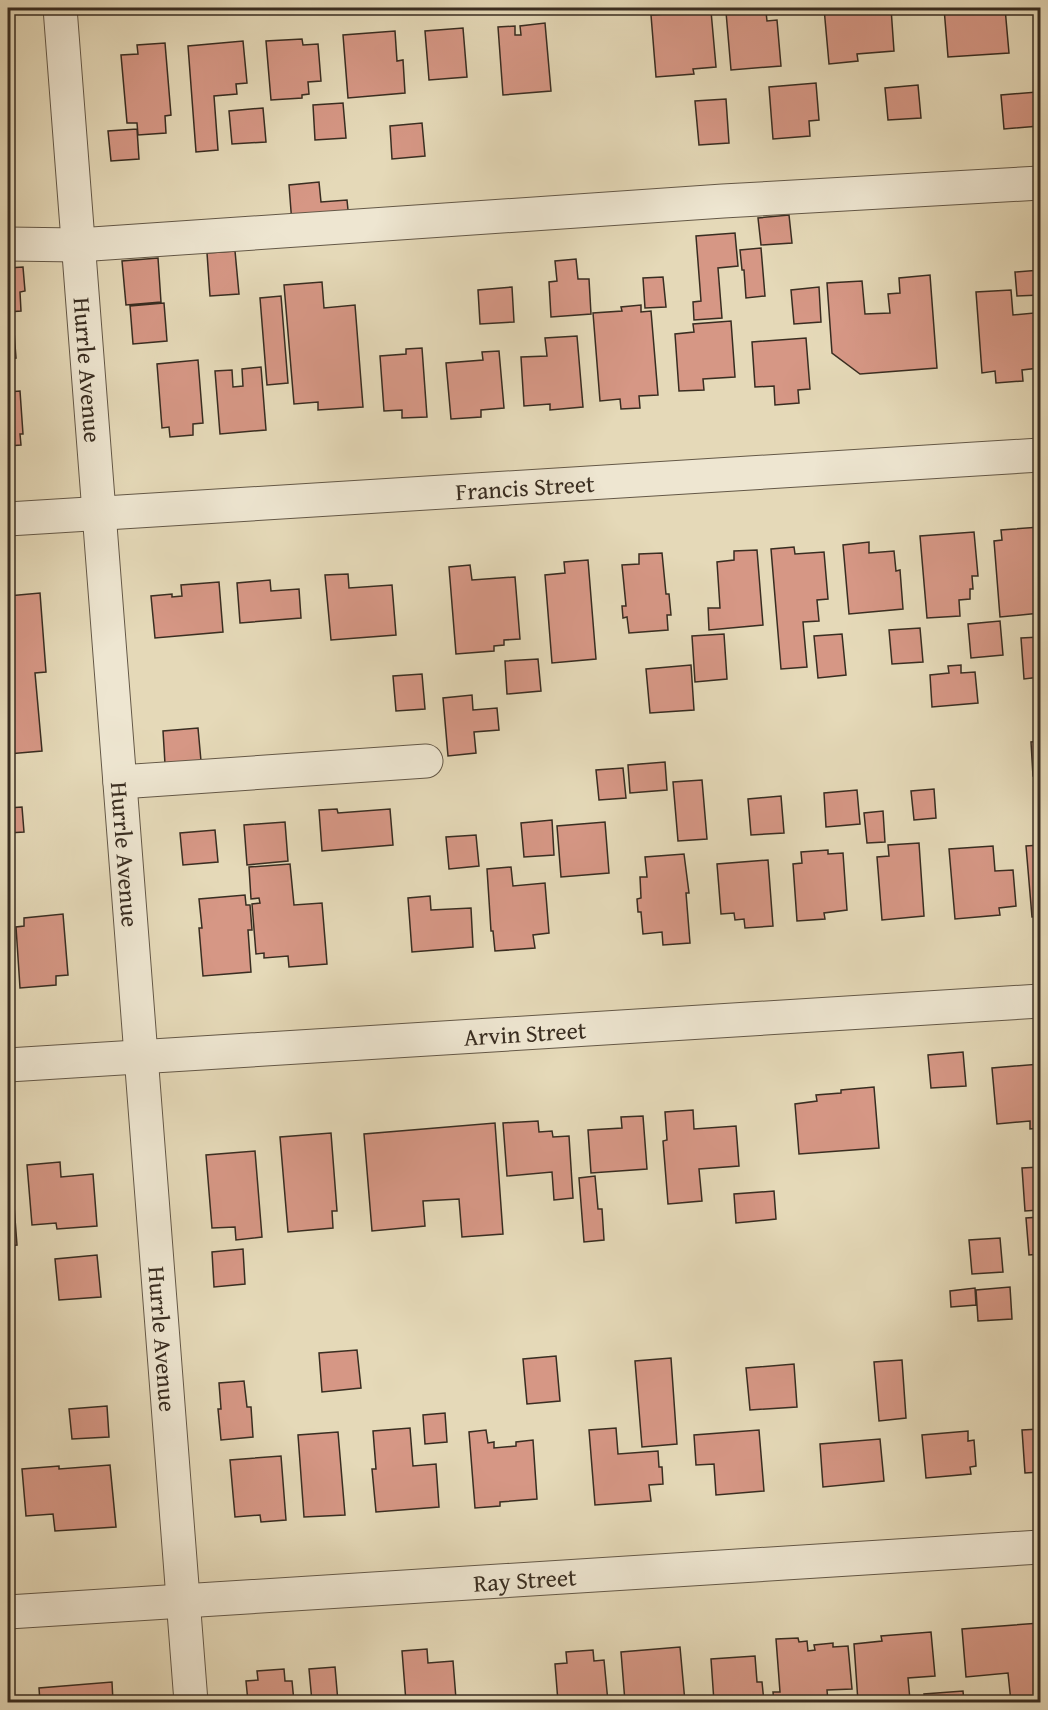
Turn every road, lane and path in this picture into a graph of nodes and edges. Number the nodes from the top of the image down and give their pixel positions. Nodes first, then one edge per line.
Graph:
1 (60, 8) edge
2 (1041, 183) edge
3 (8, 244) edge
4 (78, 245) junction
5 (1041, 454) edge
6 (99, 513) junction
7 (8, 519) edge
8 (426, 761) dead end
9 (120, 782) junction
10 (1041, 1001) edge
11 (141, 1056) junction
12 (8, 1065) edge
13 (1041, 1547) edge
14 (183, 1600) junction
15 (8, 1612) edge
16 (191, 1702) edge

1 - 4 street, Hurrle Avenue
2 - 4 street
3 - 4 street
4 - 6 street, Hurrle Avenue
5 - 6 street, Francis Street
6 - 7 street, Francis Street
6 - 9 street, Hurrle Avenue
8 - 9 street
9 - 11 street, Hurrle Avenue
10 - 11 street, Arvin Street
11 - 12 street, Arvin Street
11 - 14 street, Hurrle Avenue
13 - 14 street, Ray Street
14 - 15 street, Ray Street
14 - 16 street, Hurrle Avenue

